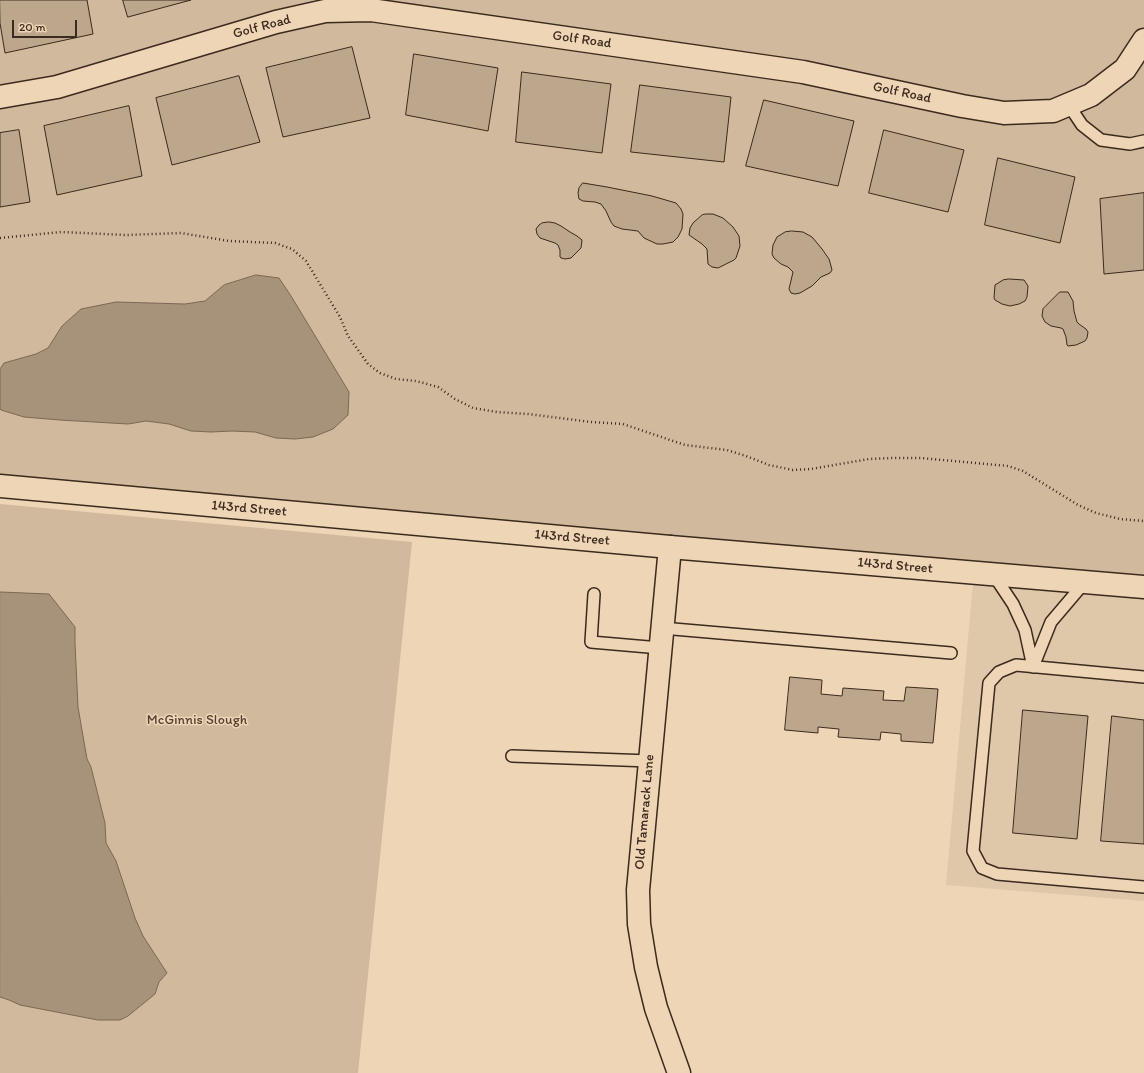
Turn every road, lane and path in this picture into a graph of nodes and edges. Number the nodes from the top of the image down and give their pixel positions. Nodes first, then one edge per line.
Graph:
1 (371, 5) edge
2 (1144, 40) edge
3 (0, 97) edge
4 (1068, 104) junction
5 (1144, 141) edge
6 (0, 238) edge
7 (0, 486) edge
8 (1144, 521) edge
9 (670, 547) junction
10 (993, 574) junction
11 (1085, 582) junction
12 (1144, 587) edge
13 (594, 594) dead end
14 (661, 638) junction
15 (950, 653) dead end
16 (1032, 667) junction
17 (1144, 678) edge
18 (512, 756) dead end
19 (650, 761) junction
20 (1144, 887) edge
21 (678, 1073) edge

1 - 3 street, Golf Road
1 - 4 street, Golf Road
2 - 4 street, Golf Road
4 - 5 lane
6 - 8 path
7 - 9 street, 143rd Street
9 - 10 street, 143rd Street
9 - 14 street, Old Tamarack Lane
10 - 11 street, 143rd Street
10 - 16 lane
11 - 12 street, 143rd Street
11 - 16 lane
13 - 14 lane
14 - 15 lane
14 - 19 street, Old Tamarack Lane
16 - 17 lane
16 - 20 lane
18 - 19 lane
19 - 21 street, Old Tamarack Lane

